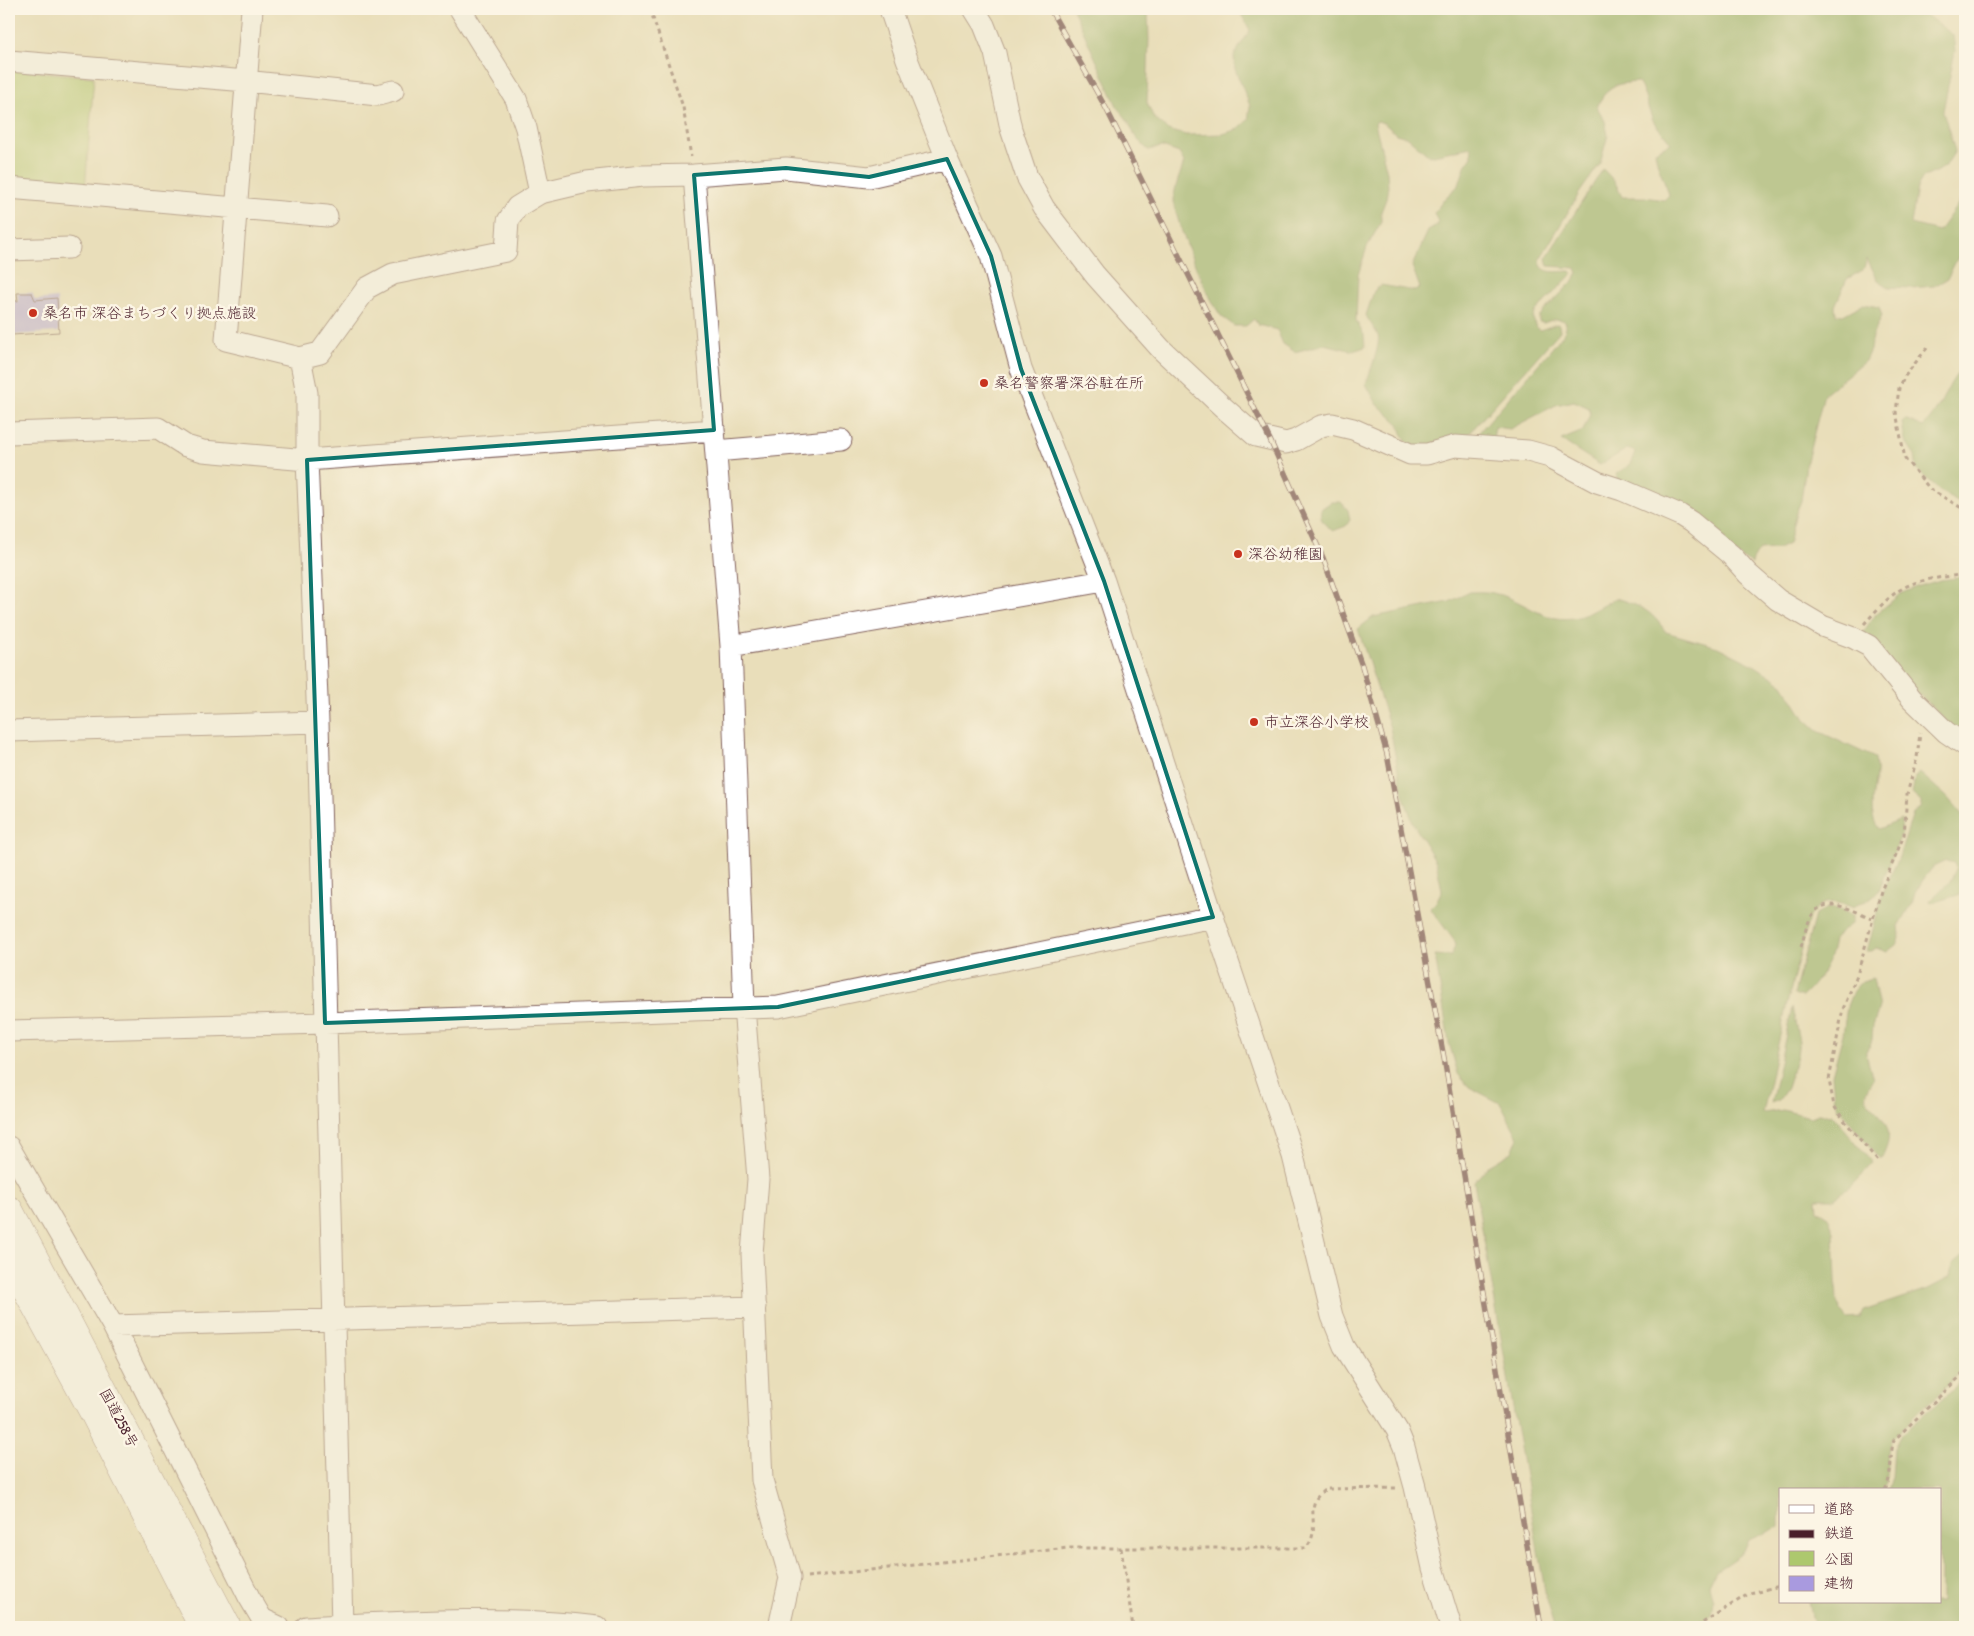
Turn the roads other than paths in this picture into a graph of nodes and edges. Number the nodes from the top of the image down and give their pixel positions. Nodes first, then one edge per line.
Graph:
1 (252, 9) edge
2 (460, 9) edge
3 (890, 9) edge
4 (974, 9) edge
5 (9, 61) edge
6 (246, 81) junction
7 (392, 91) dead end
8 (947, 159) junction
9 (694, 175) junction
10 (9, 188) edge
11 (540, 193) junction
12 (237, 207) junction
13 (327, 216) dead end
14 (69, 248) dead end
15 (9, 250) edge
16 (300, 358) junction
17 (714, 430) junction
18 (9, 433) edge
19 (841, 440) dead end
20 (716, 451) junction
21 (307, 460) junction
22 (1104, 581) junction
23 (731, 646) junction
24 (318, 722) junction
25 (9, 731) edge
26 (1965, 745) edge
27 (1213, 917) junction
28 (744, 1007) junction
29 (325, 1023) junction
30 (9, 1031) edge
31 (9, 1148) edge
32 (9, 1210) edge
33 (9, 1257) edge
34 (755, 1307) junction
35 (333, 1320) junction
36 (114, 1326) junction
37 (237, 1610) edge
38 (342, 1625) junction
39 (203, 1627) edge
40 (279, 1627) edge
41 (306, 1627) edge
42 (597, 1627) edge
43 (779, 1627) edge
44 (1451, 1627) edge

1 - 6 street
2 - 11 street
3 - 8 street
4 - 26 street
5 - 6 street
6 - 7 street
6 - 12 street
8 - 9 street
8 - 22 street
9 - 11 street
9 - 17 street
10 - 12 street
11 - 16 street
12 - 13 street
12 - 16 street
14 - 15 street
16 - 21 street
17 - 20 street
17 - 21 street
18 - 21 street
19 - 20 street
20 - 23 street
21 - 24 street
22 - 23 street
22 - 27 street
23 - 28 street
24 - 25 street
24 - 29 street
27 - 28 street
27 - 44 street
28 - 29 street
28 - 34 street
29 - 30 street
29 - 35 street
31 - 36 street
32 - 37 highway, 国道258号
33 - 39 highway, 国道258号
34 - 35 street
34 - 43 street
35 - 36 street
35 - 38 street
36 - 37 street
37 - 40 street
38 - 41 street
38 - 42 street

